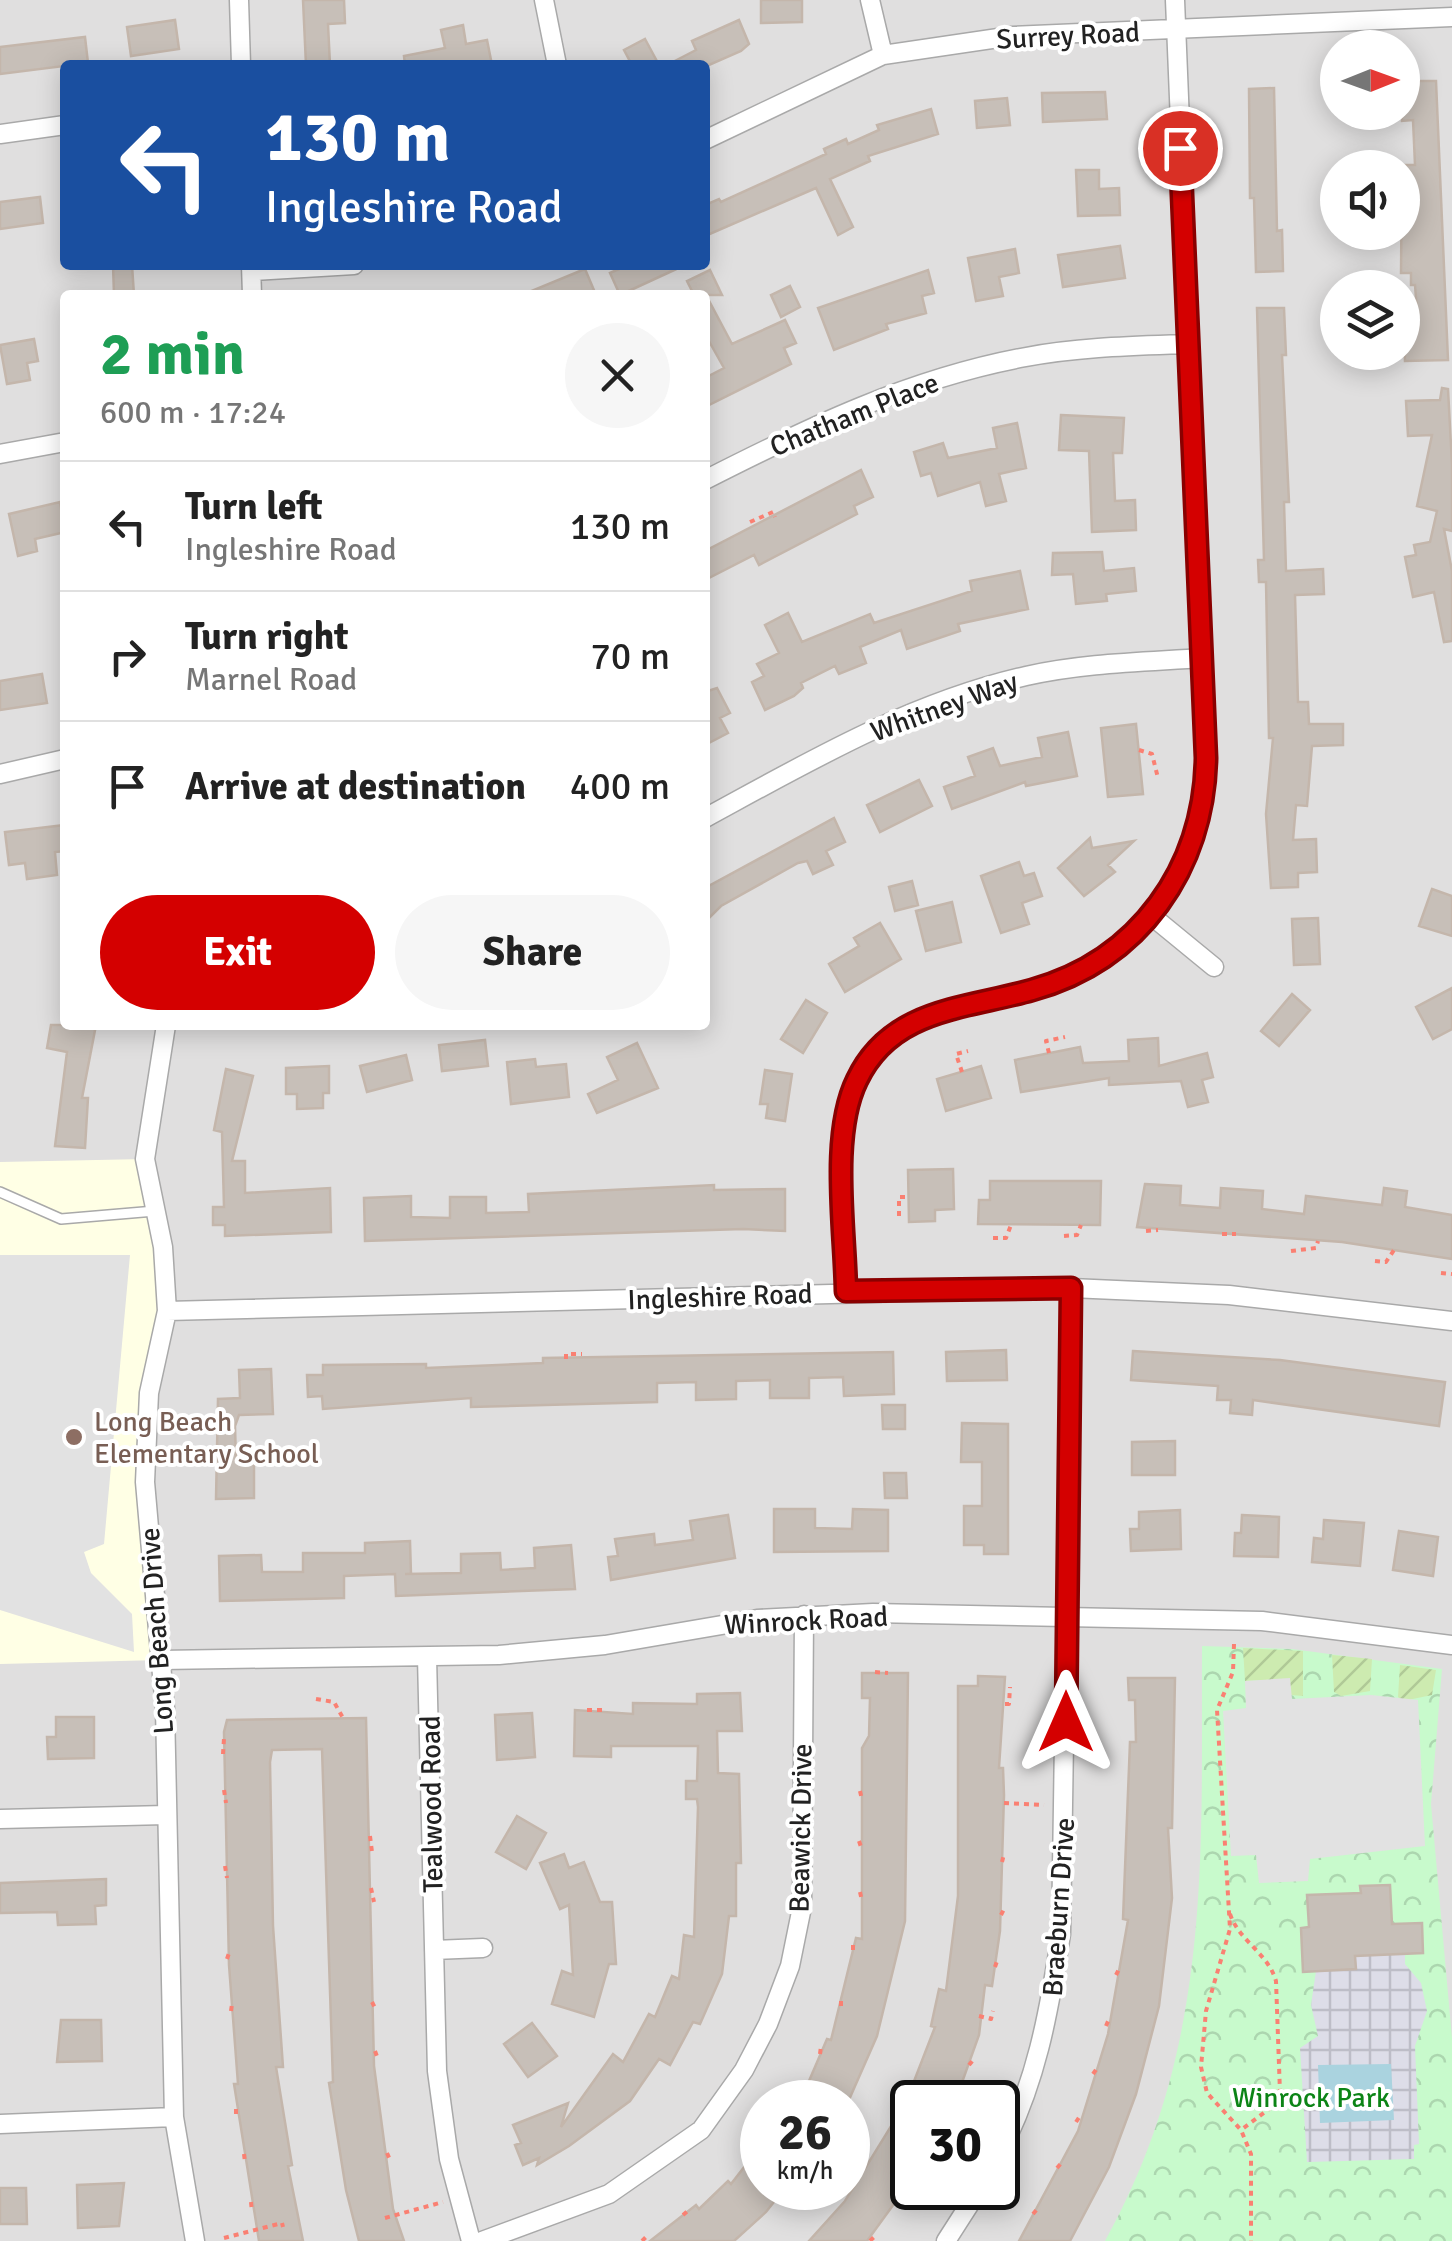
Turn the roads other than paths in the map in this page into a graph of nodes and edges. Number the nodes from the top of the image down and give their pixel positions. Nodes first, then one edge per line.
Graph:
1 (239, 0) edge
2 (544, 0) edge
3 (870, 0) edge
4 (1174, 0) edge
5 (1452, 18) edge
6 (1176, 30) junction
7 (883, 55) junction
8 (241, 60) edge
9 (556, 60) edge
10 (60, 126) edge
11 (0, 134) edge
12 (710, 138) edge
13 (1187, 344) junction
14 (60, 443) edge
15 (0, 454) edge
16 (710, 478) edge
17 (1202, 658) junction
18 (60, 761) edge
19 (0, 774) edge
20 (710, 815) edge
21 (1153, 917) junction
22 (1214, 967) dead end
23 (165, 1030) edge
24 (0, 1192) edge
25 (156, 1210) junction
26 (1071, 1288) junction
27 (846, 1291) junction
28 (167, 1310) junction
29 (1452, 1321) edge
30 (804, 1615) junction
31 (1067, 1618) junction
32 (1452, 1644) edge
33 (427, 1658) junction
34 (161, 1660) junction
35 (166, 1814) junction
36 (0, 1819) edge
37 (482, 1948) dead end
38 (434, 1950) junction
39 (1020, 2106) edge
40 (174, 2117) junction
41 (0, 2124) edge
42 (966, 2210) edge
43 (195, 2241) edge
44 (471, 2241) edge
45 (482, 2241) edge
46 (946, 2241) edge

1 - 8 street
2 - 9 street
3 - 7 street
4 - 6 street
5 - 6 street, Surrey Road
6 - 7 street, Surrey Road
6 - 13 street
7 - 12 street, Surrey Road
10 - 11 street
13 - 16 street, Chatham Place
13 - 17 street
14 - 15 street
17 - 20 street, Whitney Way
17 - 21 street
18 - 19 street
21 - 22 street
21 - 27 street
23 - 25 street, Long Beach Drive
24 - 25 lane
25 - 28 street, Long Beach Drive
26 - 27 street, Ingleshire Road
26 - 29 street, Ingleshire Road
26 - 31 street, Braeburn Drive
27 - 28 street, Ingleshire Road
28 - 34 street, Long Beach Drive
30 - 31 street, Winrock Road
30 - 33 street, Winrock Road
30 - 45 street, Beawick Drive
31 - 32 street, Winrock Road
31 - 39 street, Braeburn Drive
33 - 34 street, Winrock Road
33 - 38 street, Tealwood Road
34 - 35 street, Long Beach Drive
35 - 36 street
35 - 40 street, Long Beach Drive
37 - 38 street
38 - 44 street, Tealwood Road
40 - 41 street
40 - 43 street, Long Beach Drive
42 - 46 street

